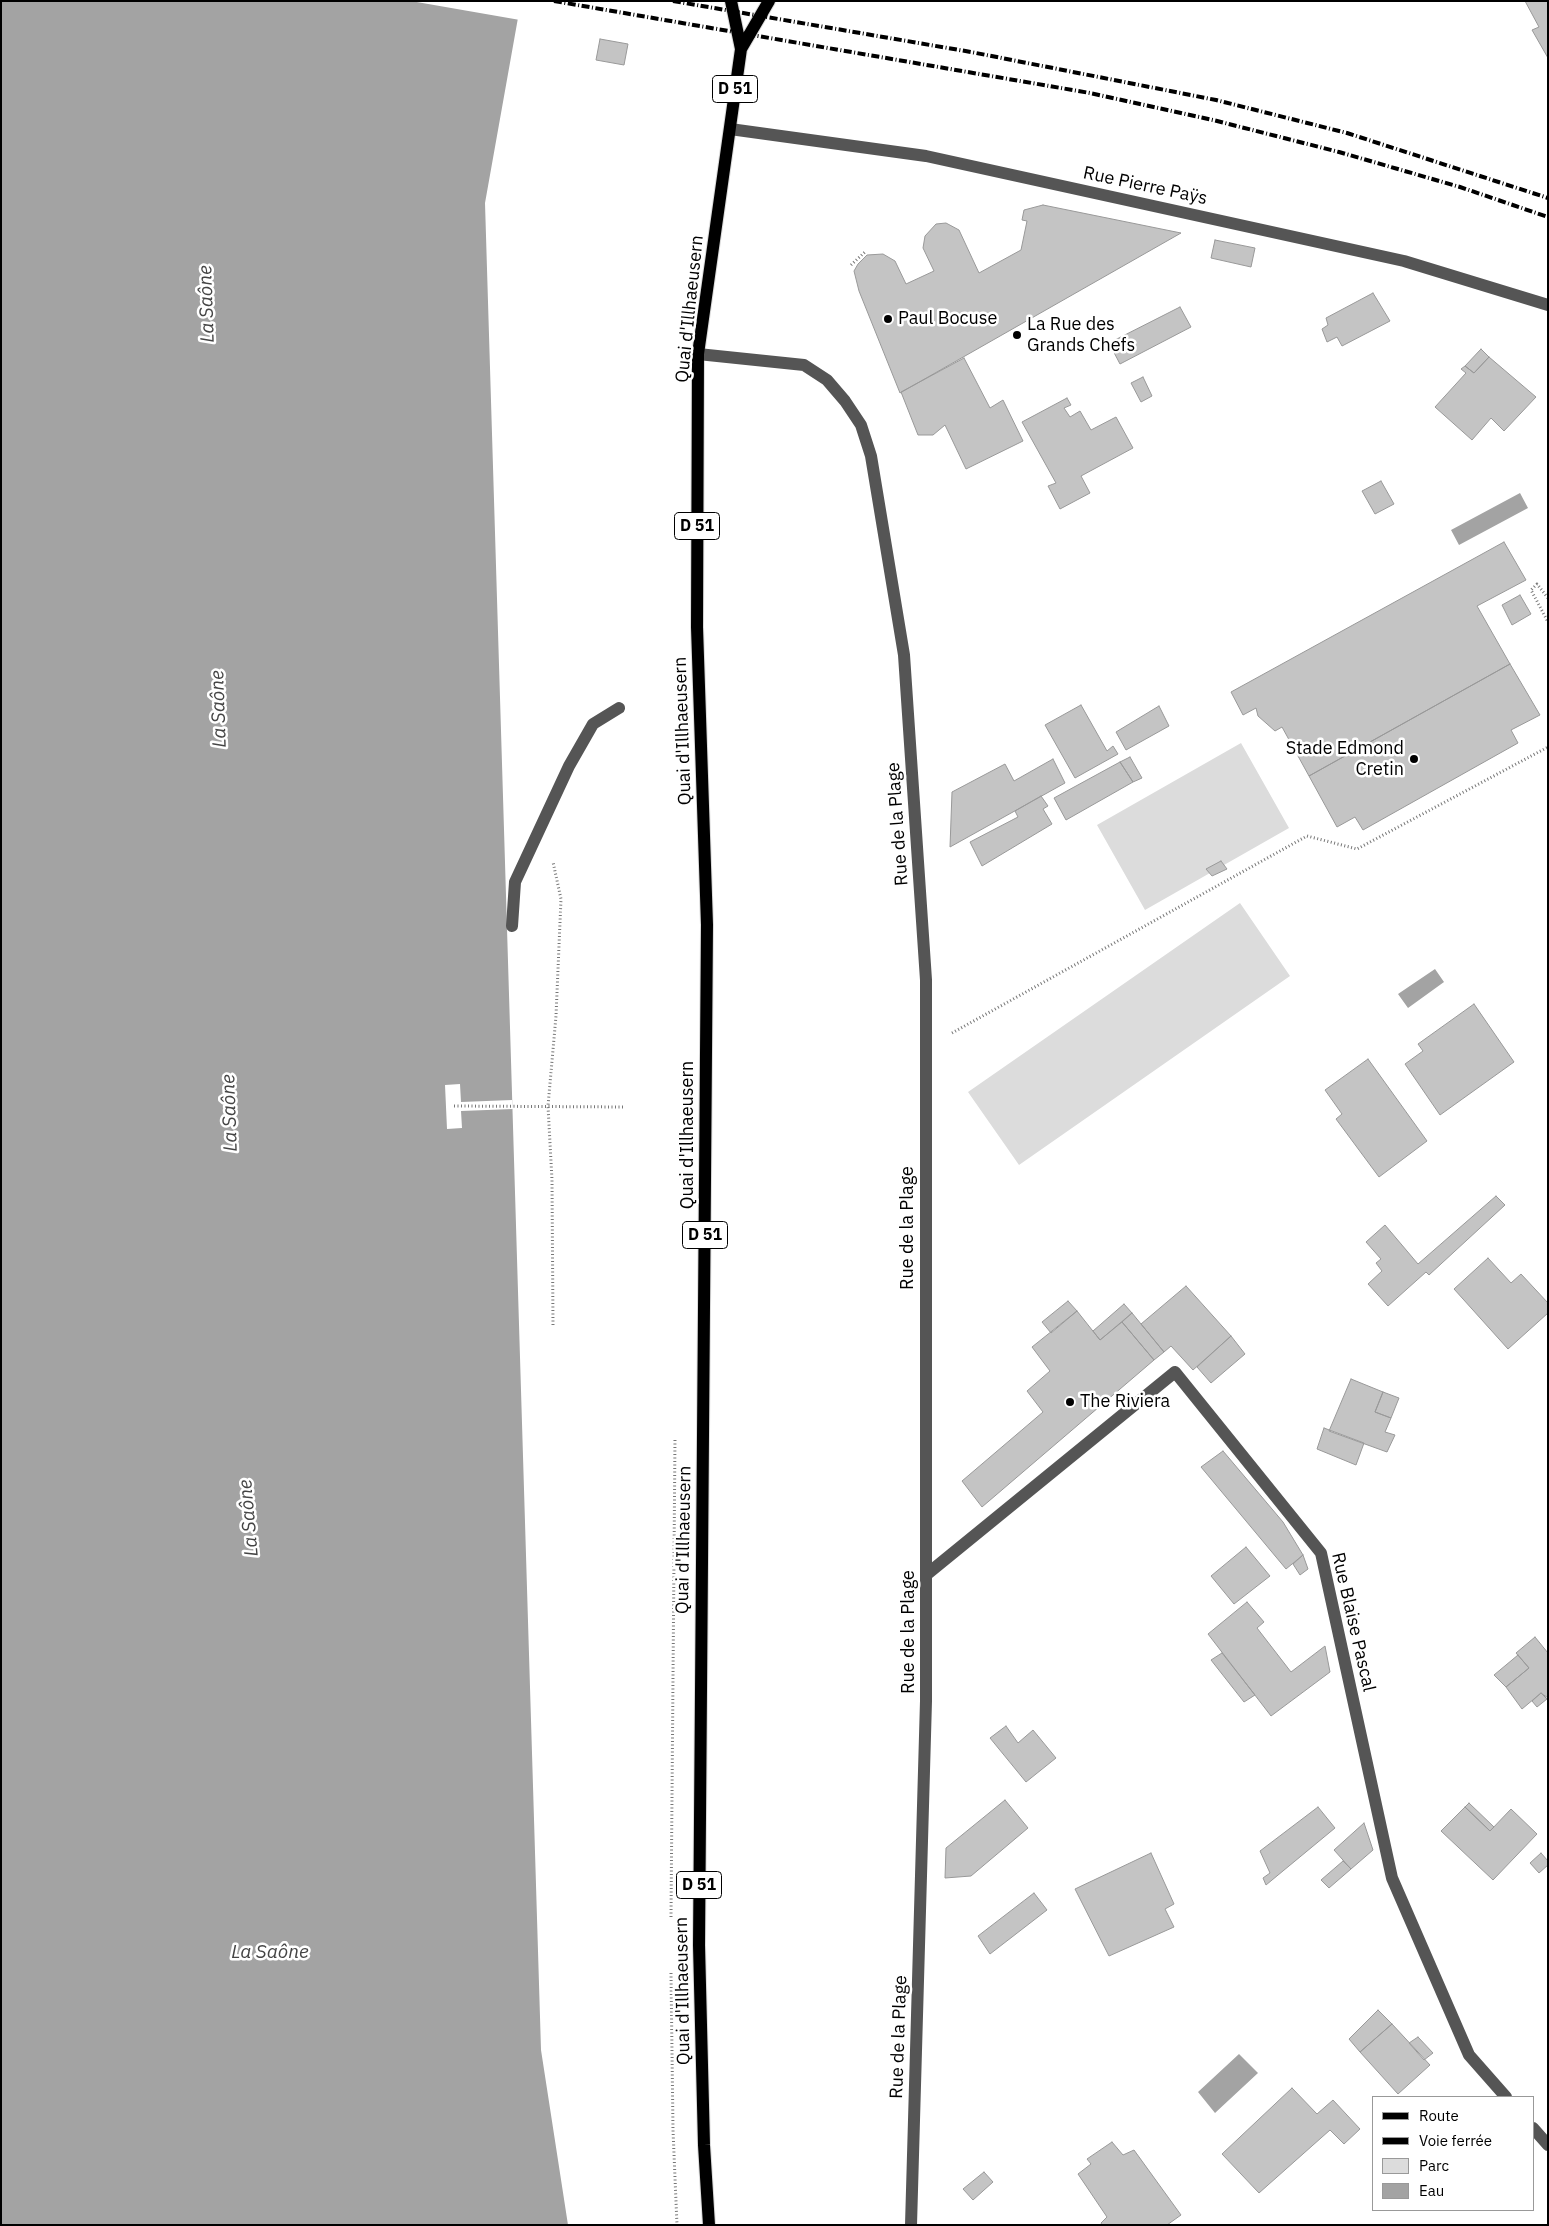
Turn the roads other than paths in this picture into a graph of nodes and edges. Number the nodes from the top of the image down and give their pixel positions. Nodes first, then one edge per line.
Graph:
1 (731, 1) edge
2 (770, 1) edge
3 (741, 49) junction
4 (730, 129) junction
5 (1548, 304) edge
6 (698, 354) junction
7 (619, 708) dead end
8 (512, 926) dead end
9 (926, 1575) junction
10 (1505, 2096) edge
11 (1534, 2129) edge
12 (1548, 2145) edge
13 (709, 2225) edge
14 (911, 2225) edge

1 - 3 main road, Quai d'Illhaeusern / D 51
2 - 3 main road, Quai d'Illhaeusern / D 51
3 - 4 main road, Quai d'Illhaeusern / D 51
4 - 5 street, Rue Pierre Paÿs
4 - 6 main road, Quai d'Illhaeusern / D 51
6 - 9 street, Rue de la Plage
6 - 13 main road, Quai d'Illhaeusern / D 51
7 - 8 street
9 - 10 street, Rue Blaise Pascal
9 - 14 street, Rue de la Plage
11 - 12 street

